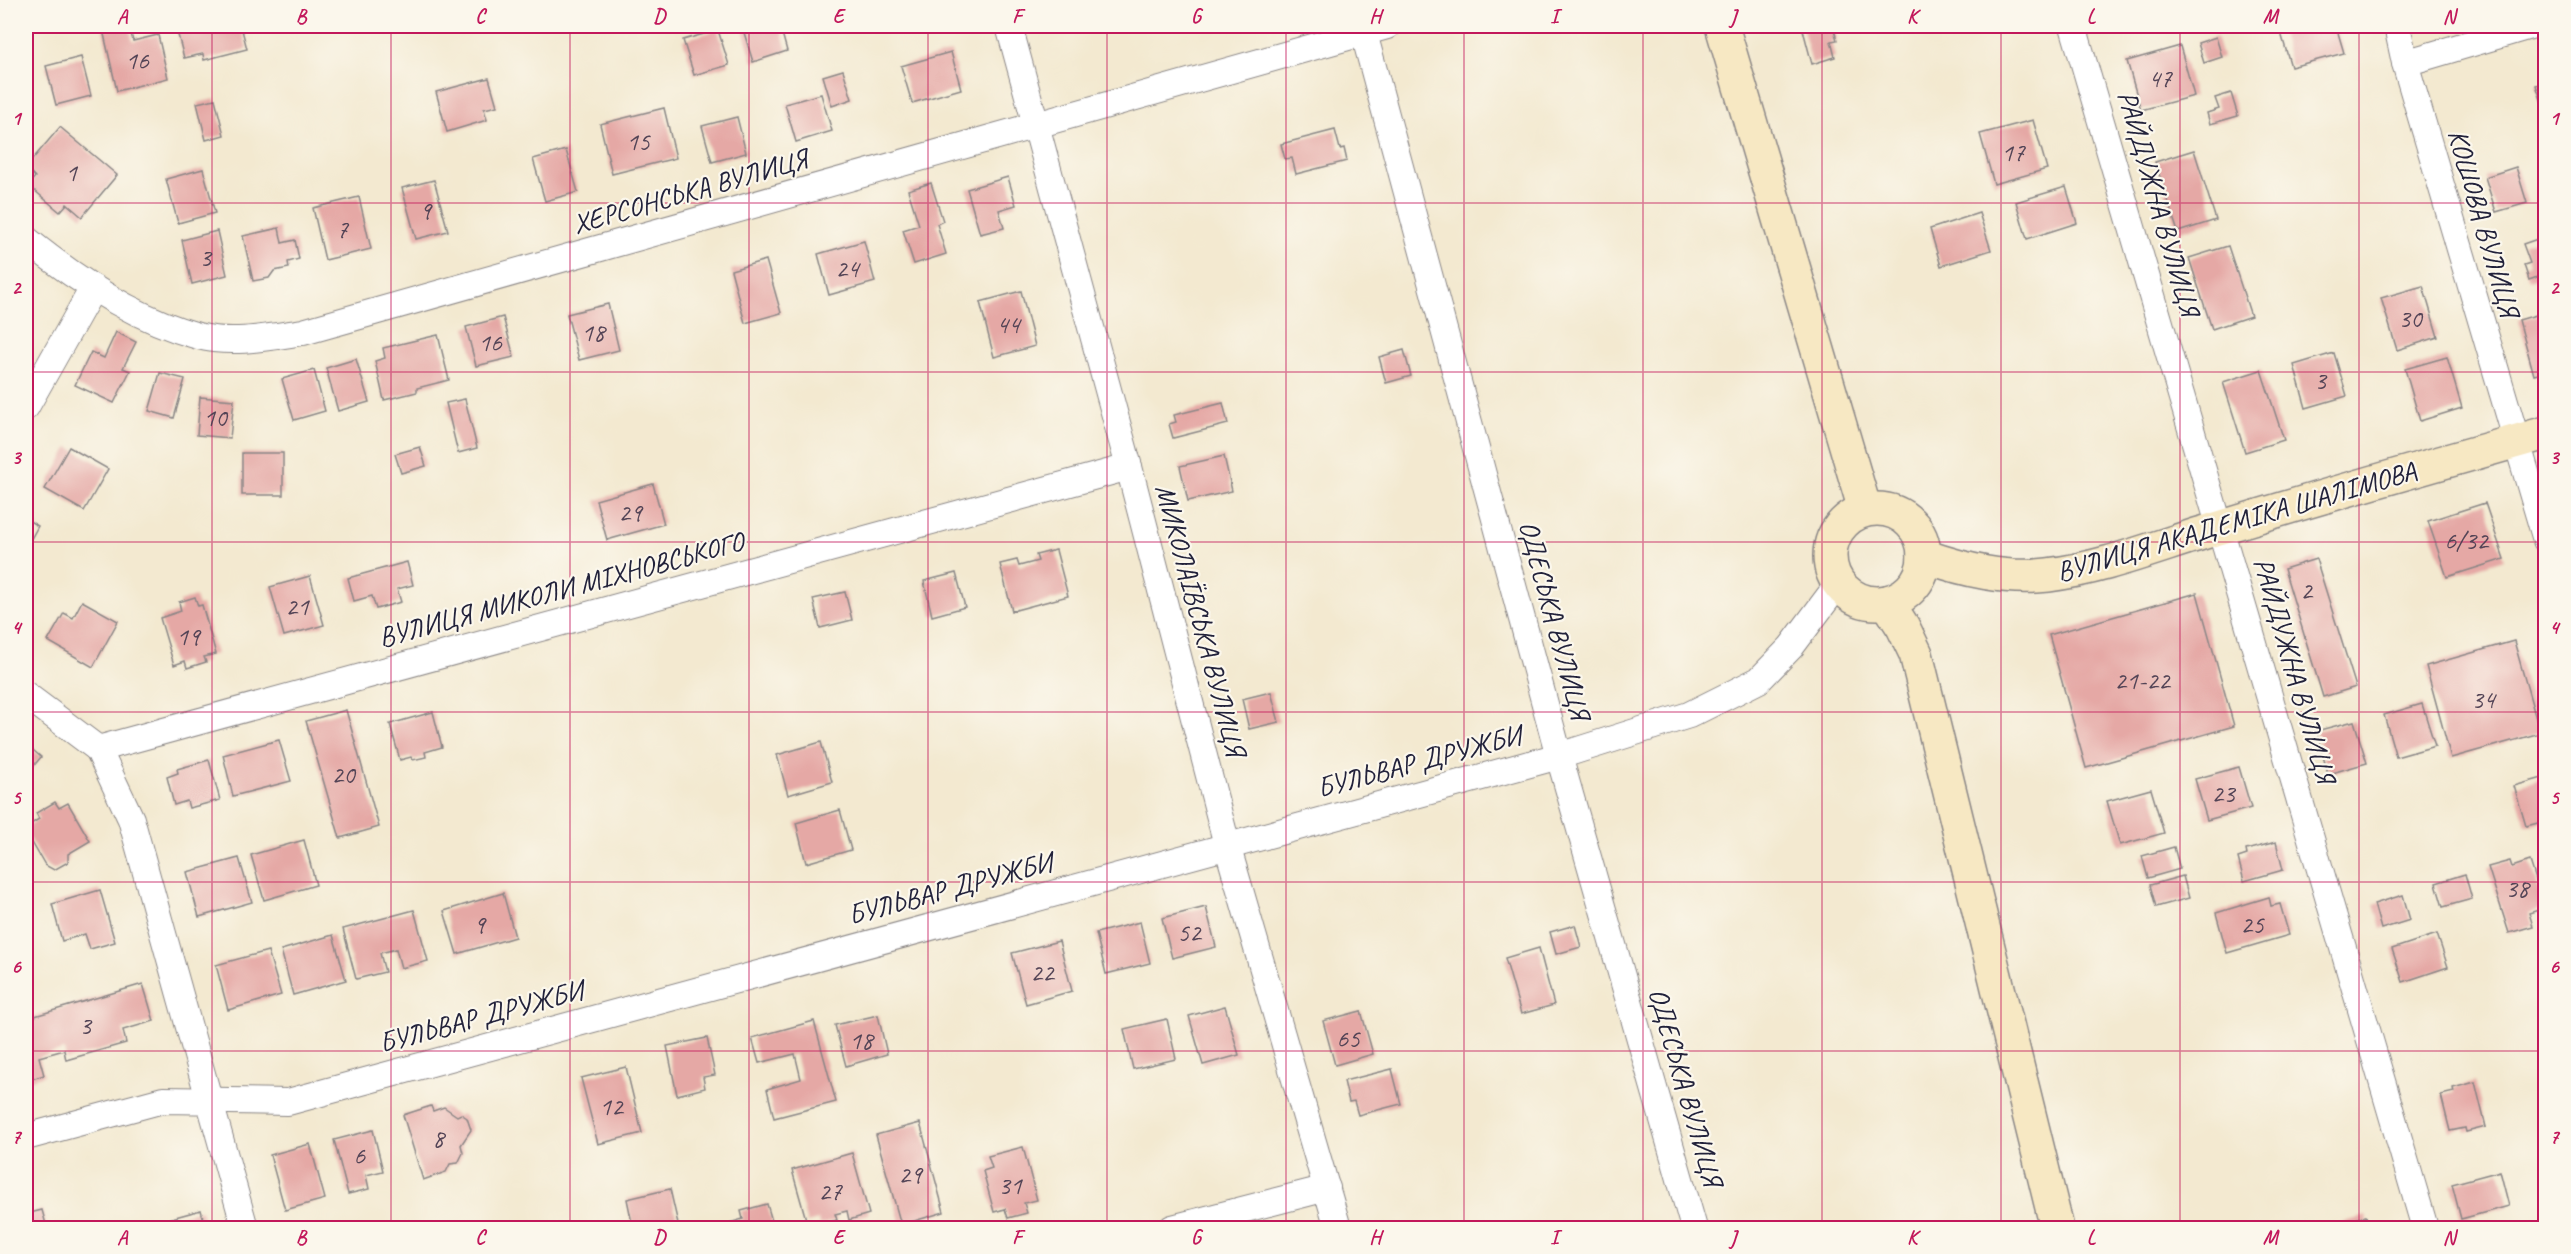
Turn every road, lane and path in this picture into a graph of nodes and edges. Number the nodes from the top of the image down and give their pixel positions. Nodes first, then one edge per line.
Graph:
1 (1009, 26) edge
2 (1722, 26) edge
3 (2073, 26) edge
4 (2397, 26) edge
5 (2530, 26) edge
6 (1371, 28) edge
7 (2405, 63) junction
8 (1037, 126) junction
9 (26, 238) edge
10 (93, 288) junction
11 (26, 407) edge
12 (2530, 437) edge
13 (1129, 467) junction
14 (1865, 510) junction
15 (2220, 527) junction
16 (2546, 540) edge
17 (1924, 556) junction
18 (1839, 583) junction
19 (1887, 602) junction
20 (26, 694) edge
21 (98, 749) junction
22 (1559, 756) junction
23 (1227, 845) junction
24 (209, 1100) junction
25 (26, 1137) edge
26 (1327, 1188) junction
27 (245, 1228) edge
28 (1172, 1228) edge
29 (1338, 1228) edge
30 (1694, 1228) edge
31 (2057, 1228) edge
32 (2425, 1228) edge

1 - 8 street, МИКОЛАЇВСЬКА ВУЛИЦЯ
2 - 14 main road
3 - 15 street, РАЙДУЖНА ВУЛИЦЯ
4 - 7 street, КОШОВА ВУЛИЦЯ
5 - 7 street
6 - 8 street, ХЕРСОНСЬКА ВУЛИЦЯ
6 - 22 street, ОДЕСЬКА ВУЛИЦЯ
7 - 12 street, КОШОВА ВУЛИЦЯ
8 - 10 street, ХЕРСОНСЬКА ВУЛИЦЯ
8 - 13 street, МИКОЛАЇВСЬКА ВУЛИЦЯ
9 - 10 street, ХЕРСОНСЬКА ВУЛИЦЯ
10 - 11 street
12 - 15 main road, ВУЛИЦЯ АКАДЕМІКА ШАЛІМОВА
12 - 16 street, КОШОВА ВУЛИЦЯ
13 - 21 street, ВУЛИЦЯ МИКОЛИ МІХНОВСЬКОГО
13 - 23 street, МИКОЛАЇВСЬКА ВУЛИЦЯ
14 - 17 main road
14 - 18 main road
15 - 17 main road, ВУЛИЦЯ АКАДЕМІКА ШАЛІМОВА
15 - 32 street, РАЙДУЖНА ВУЛИЦЯ
17 - 19 main road
18 - 19 main road
18 - 22 street, БУЛЬВАР ДРУЖБИ
19 - 31 main road
20 - 21 street
21 - 24 street
22 - 23 street, БУЛЬВАР ДРУЖБИ
22 - 30 street, ОДЕСЬКА ВУЛИЦЯ
23 - 24 street, БУЛЬВАР ДРУЖБИ
23 - 26 street, МИКОЛАЇВСЬКА ВУЛИЦЯ
24 - 25 street, БУЛЬВАР ДРУЖБИ
24 - 27 street
26 - 28 street
26 - 29 street, МИКОЛАЇВСЬКА ВУЛИЦЯ

